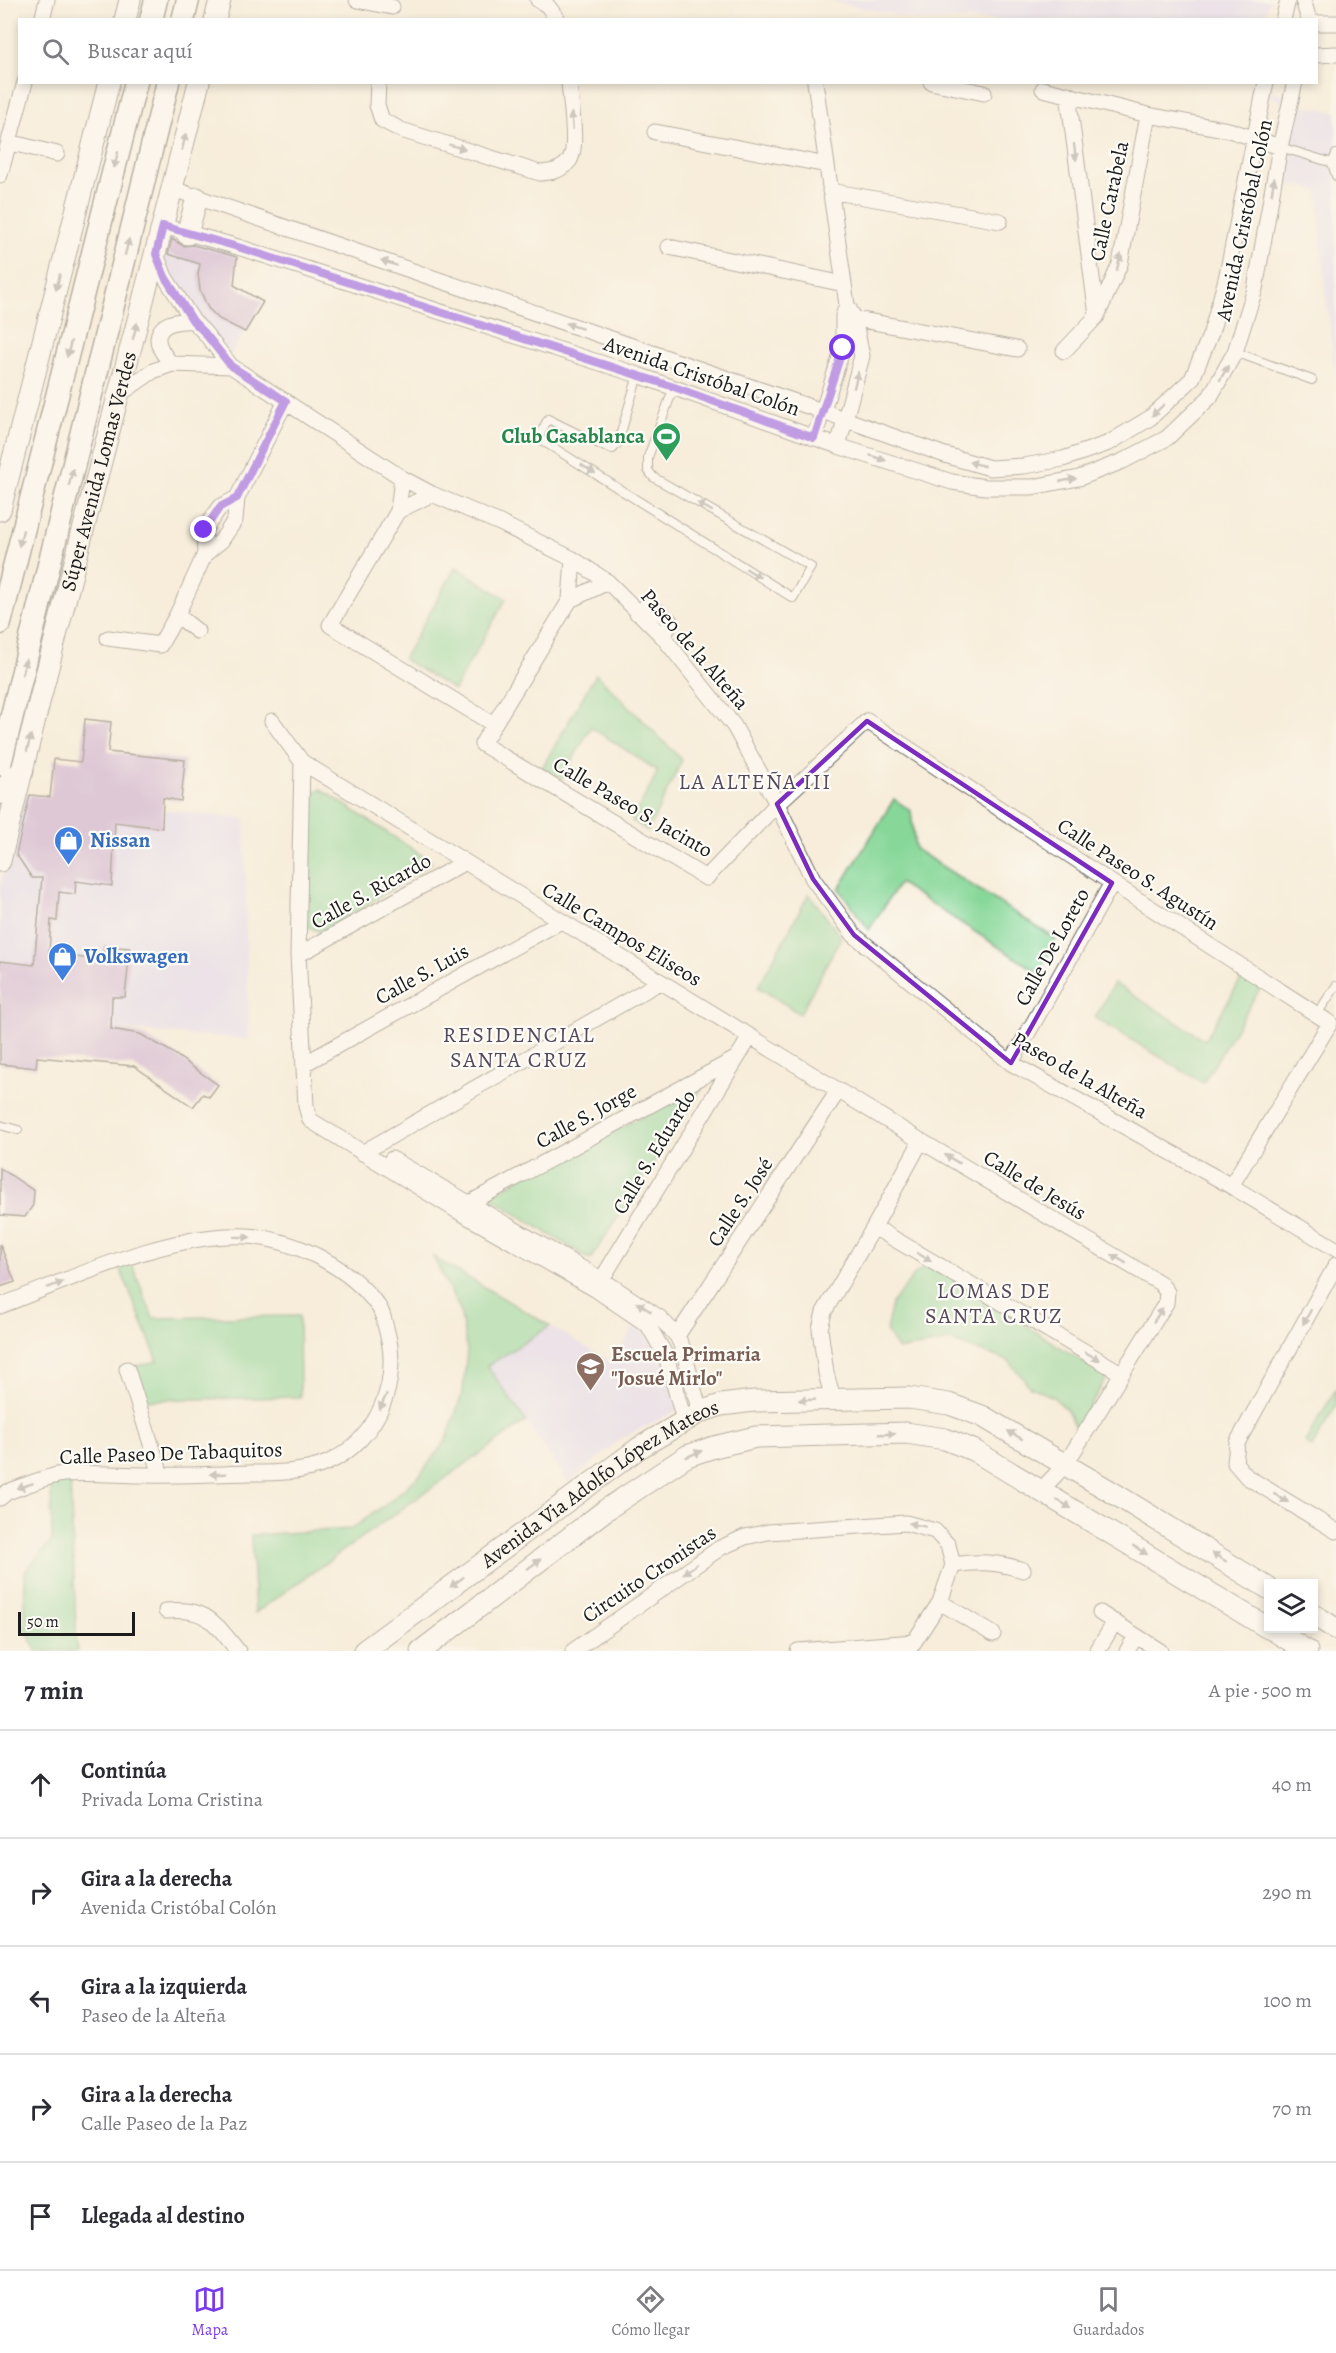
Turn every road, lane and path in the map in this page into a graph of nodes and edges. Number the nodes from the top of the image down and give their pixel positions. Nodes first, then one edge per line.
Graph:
1 (47, 0) edge
2 (130, 0) edge
3 (156, 0) edge
4 (188, 0) edge
5 (220, 0) edge
6 (357, 0) edge
7 (538, 0) edge
8 (1288, 0) edge
9 (1303, 0) edge
10 (393, 9) edge
11 (42, 18) edge
12 (126, 18) edge
13 (152, 18) edge
14 (184, 18) edge
15 (216, 18) edge
16 (557, 18) edge
17 (1284, 18) edge
18 (1308, 18) edge
19 (1318, 23) edge
20 (1336, 23) edge
21 (1336, 54) edge
22 (1318, 55) edge
23 (24, 84) edge
24 (108, 84) edge
25 (135, 84) edge
26 (168, 84) edge
27 (199, 84) edge
28 (378, 84) edge
29 (569, 84) edge
30 (815, 84) edge
31 (941, 84) edge
32 (1266, 84) edge
33 (1295, 84) edge
34 (1043, 89) dead end
35 (984, 93) dead end
36 (1068, 94) junction
37 (1148, 115) junction
38 (655, 132) dead end
39 (1254, 138) junction
40 (9, 142) junction
41 (1280, 147) junction
42 (57, 154) dead end
43 (1336, 154) edge
44 (1334, 163) edge
45 (827, 165) junction
46 (0, 175) edge
47 (1336, 176) edge
48 (173, 189) junction
49 (830, 191) junction
50 (197, 198) junction
51 (1000, 222) dead end
52 (163, 226) junction
53 (187, 234) junction
54 (669, 247) dead end
55 (156, 254) junction
56 (844, 284) junction
57 (848, 313) junction
58 (1097, 316) junction
59 (193, 321) junction
60 (1017, 349) dead end
61 (1064, 351) dead end
62 (1235, 352) junction
63 (172, 364) junction
64 (231, 366) junction
65 (638, 375) junction
66 (1312, 380) dead end
67 (674, 387) junction
68 (117, 396) junction
69 (286, 401) junction
70 (822, 411) junction
71 (845, 419) junction
72 (814, 438) junction
73 (838, 446) junction
74 (402, 478) junction
75 (432, 494) junction
76 (0, 510) edge
77 (398, 511) junction
78 (573, 559) junction
79 (608, 582) junction
80 (570, 600) junction
81 (177, 615) junction
82 (0, 623) edge
83 (197, 631) dead end
84 (108, 638) dead end
85 (272, 721) dead end
86 (493, 724) junction
87 (302, 762) junction
88 (0, 764) edge
89 (22, 771) junction
90 (0, 793) edge
91 (777, 804) junction
92 (0, 861) edge
93 (465, 862) junction
94 (1112, 883) junction
95 (561, 921) junction
96 (298, 956) junction
97 (660, 982) junction
98 (1336, 986) edge
99 (1317, 1014) junction
100 (750, 1037) junction
101 (735, 1059) junction
102 (1011, 1063) junction
103 (304, 1064) junction
104 (838, 1091) junction
105 (0, 1125) edge
106 (18, 1130) dead end
107 (921, 1141) junction
108 (367, 1150) junction
109 (1231, 1186) junction
110 (463, 1207) junction
111 (874, 1227) junction
112 (1336, 1249) edge
113 (1336, 1266) edge
114 (598, 1284) junction
115 (0, 1306) edge
116 (677, 1336) junction
117 (127, 1369) dead end
118 (1121, 1373) junction
119 (834, 1399) junction
120 (692, 1416) junction
121 (1065, 1465) junction
122 (161, 1476) junction
123 (1041, 1490) junction
124 (0, 1498) edge
125 (1336, 1531) edge
126 (953, 1565) junction
127 (1023, 1570) dead end
128 (1264, 1585) edge
129 (940, 1602) junction
130 (166, 1611) dead end
131 (1100, 1613) dead end
132 (1318, 1618) edge
133 (1115, 1622) junction
134 (1264, 1625) edge
135 (1336, 1629) edge
136 (1277, 1633) edge
137 (993, 1634) dead end
138 (1136, 1636) junction
139 (588, 1640) junction
140 (911, 1646) edge
141 (238, 1651) edge
142 (364, 1651) edge
143 (421, 1651) edge
144 (573, 1651) edge
145 (601, 1651) edge
146 (798, 1651) edge
147 (1097, 1651) edge
148 (1127, 1651) edge
149 (1160, 1651) edge
150 (1307, 1651) edge

1 - 11 street
2 - 12 main road
3 - 13 main road
4 - 14 main road
5 - 15 main road
6 - 10 street
7 - 16 street
8 - 17 street
9 - 18 street
19 - 20 street
21 - 22 street
23 - 40 street
24 -> 76 main road
25 -> 82 main road
88 -> 26 main road, Súper Avenida Lomas Verdes
48 -> 27 main road, Súper Avenida Lomas Verdes
28 -> 29 street
30 - 45 street
31 - 35 street
32 - 39 street, Avenida Cristóbal Colón
33 - 41 street, Avenida Cristóbal Colón
34 - 36 street
36 - 37 street
36 -> 58 street
37 - 39 street
58 -> 37 street, Calle Carabela
38 - 45 street
39 - 41 street
39 -> 71 street, Avenida Cristóbal Colón
40 - 42 street
40 - 46 street
41 - 44 lane
62 -> 41 street, Avenida Cristóbal Colón
43 - 44 lane
44 - 47 lane
45 - 49 street
48 - 50 street, Avenida Cristóbal Colón
48 - 52 main road, Súper Avenida Lomas Verdes
49 - 51 street
49 - 56 street
50 - 53 main road
70 -> 50 street, Avenida Cristóbal Colón
52 - 53 street, Avenida Cristóbal Colón
52 - 55 main road, Súper Avenida Lomas Verdes
53 - 65 street, Avenida Cristóbal Colón
54 - 56 street
55 - 59 street, Paseo de la Alteña
68 -> 55 main road, Súper Avenida Lomas Verdes
56 - 57 street
57 - 60 street
57 - 70 street
71 -> 57 street
58 - 61 street, Calle Carabela
59 - 63 street
59 - 64 street, Paseo de la Alteña
62 - 66 lane
73 -> 62 street, Avenida Cristóbal Colón
63 - 64 street
63 - 68 street
64 - 69 street, Paseo de la Alteña
65 - 67 street, Avenida Cristóbal Colón
65 -> 67 lane
67 - 72 street, Avenida Cristóbal Colón
89 -> 68 main road, Súper Avenida Lomas Verdes
69 - 74 street, Paseo de la Alteña
69 - 81 street
70 - 71 street, Avenida Cristóbal Colón
70 - 72 street
71 - 73 street
72 - 73 street, Avenida Cristóbal Colón
74 - 75 street, Paseo de la Alteña
74 - 77 street
75 - 77 street
75 - 78 street, Paseo de la Alteña
77 - 86 street
78 - 79 street, Paseo de la Alteña
78 - 80 street
79 - 80 street
79 - 91 street, Paseo de la Alteña
80 - 86 street
81 - 83 street
81 - 84 street
85 - 87 street, Calle Campos Eliseos
86 - 91 street, Calle Paseo S. Jacinto
87 - 93 street, Calle Campos Eliseos
87 - 96 street
89 - 90 main road
89 - 92 main road, Súper Avenida Lomas Verdes
91 - 94 street, Calle Paseo S. Agustín
91 - 102 street, Paseo de la Alteña
93 - 95 street, Calle Campos Eliseos
93 - 96 street, Calle S. Ricardo
94 - 99 street, Calle Paseo S. Agustín
94 - 102 street, Calle De Loreto
95 - 97 street, Calle Campos Eliseos
95 - 103 street, Calle S. Luis
96 - 103 street
97 - 100 street, Calle Campos Eliseos
97 - 108 street
98 - 99 lane
99 - 109 street
100 - 101 street, Calle S. Eduardo
100 - 104 street, Calle Campos Eliseos
101 - 110 street, Calle S. Jorge
101 - 114 street, Calle S. Eduardo
102 - 109 street, Paseo de la Alteña
103 - 108 street
104 - 107 street, Calle Campos Eliseos
104 - 116 street, Calle S. José
105 - 106 lane
107 - 111 street
118 -> 107 street, Calle de Jesús
108 - 110 street
109 - 112 street, Paseo de la Alteña
110 - 114 street
111 -> 118 street
111 - 119 street
113 -> 125 street
116 -> 114 street
114 - 120 street
115 -> 122 street, Calle Paseo De Tabaquitos
116 - 120 street
117 - 122 street
118 - 121 street, Calle de Jesús
119 -> 120 main road, Avenida Via Adolfo López Mateos
121 -> 119 main road, Avenida Via Adolfo López Mateos
120 -> 142 main road, Avenida Via Adolfo López Mateos
121 - 123 street, Calle de Jesús
128 -> 121 main road, Avenida Via Adolfo López Mateos
122 -> 124 street, Calle Paseo De Tabaquitos
123 -> 134 main road, Avenida Via Adolfo López Mateos
143 -> 123 main road, Avenida Via Adolfo López Mateos
126 - 127 street
126 - 129 street
126 -> 139 street, Circuito Cronistas
129 - 137 street
129 - 140 street
130 - 141 street
131 - 133 street
132 - 135 main road
133 - 138 street
133 - 147 street
136 - 150 main road, Avenida Via Adolfo López Mateos
138 - 148 street
138 - 149 street
139 - 144 street, Circuito Cronistas
139 - 145 street
140 - 146 street

